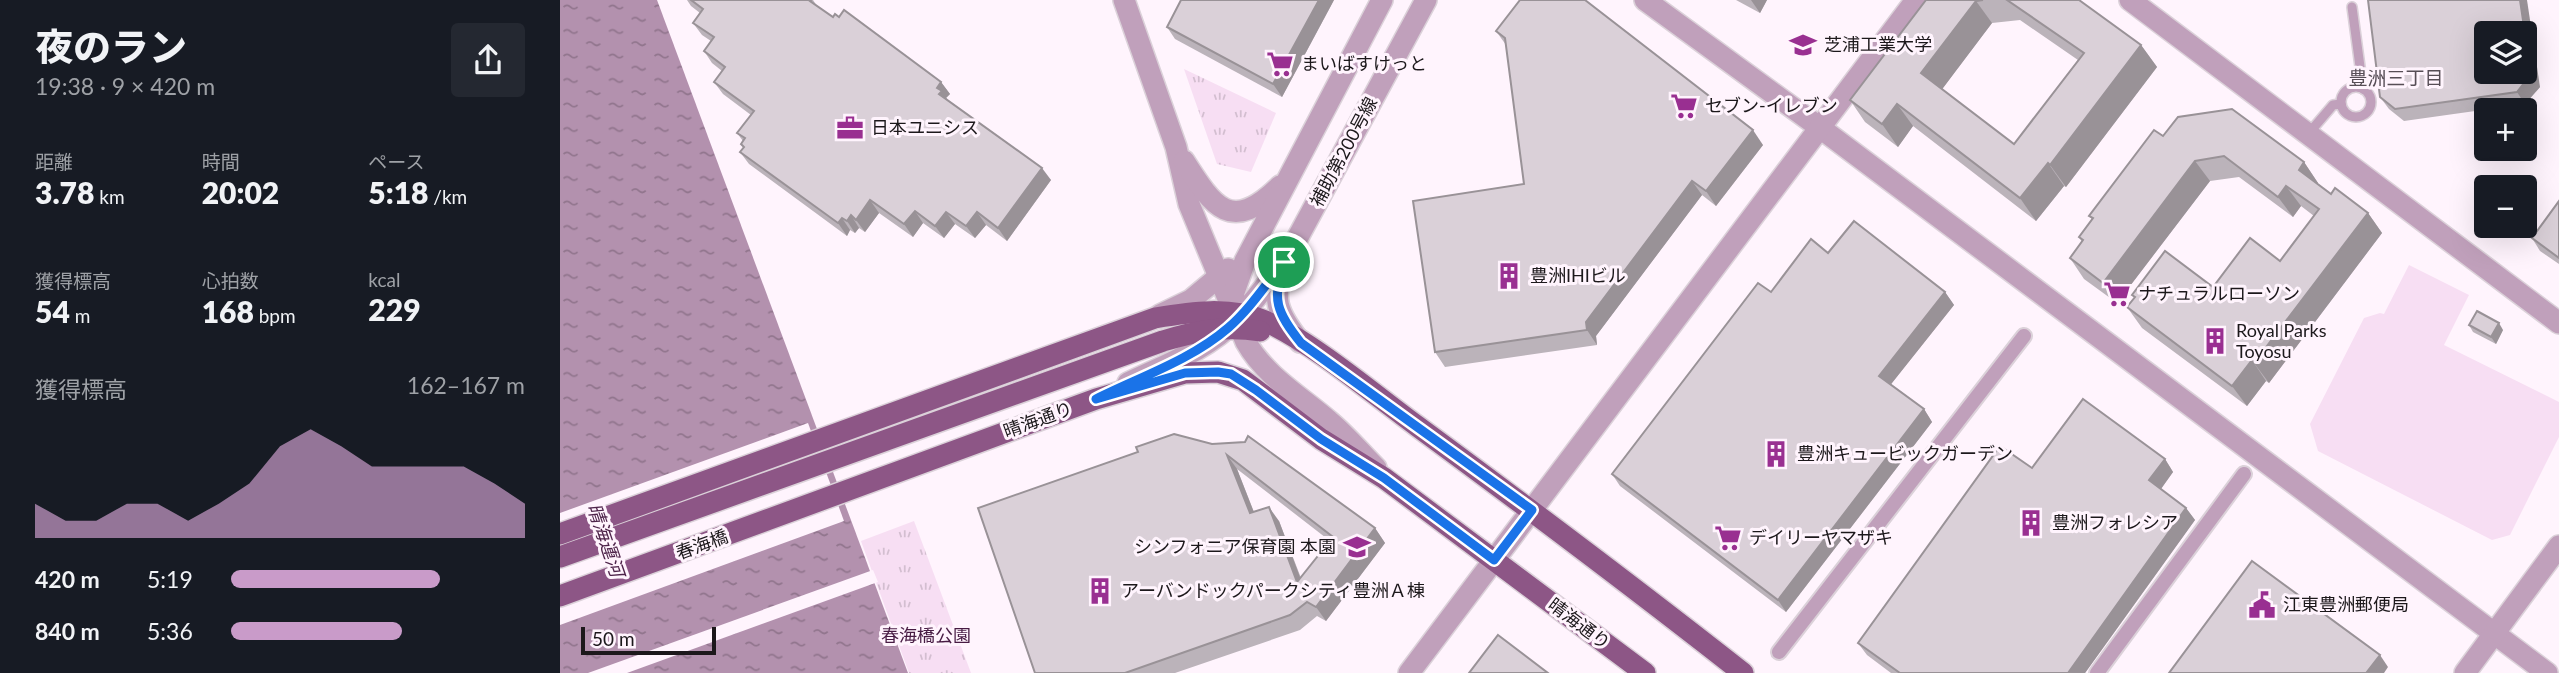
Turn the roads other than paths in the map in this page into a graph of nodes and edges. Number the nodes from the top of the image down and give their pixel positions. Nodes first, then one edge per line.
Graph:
1 (1124, 0) edge
2 (1382, 0) edge
3 (1426, 0) edge
4 (1645, 0) edge
5 (1916, 0) edge
6 (2130, 0) edge
7 (2352, 7) dead end
8 (2363, 89) junction
9 (2341, 104) junction
10 (1819, 127) junction
11 (2308, 134) junction
12 (1176, 147) junction
13 (1289, 177) junction
14 (1255, 245) junction
15 (1284, 262) junction
16 (1219, 278) junction
17 (1155, 318) junction
18 (1235, 319) junction
19 (2559, 323) edge
20 (2024, 336) dead end
21 (1301, 343) junction
22 (1096, 399) junction
23 (2244, 474) dead end
24 (1384, 478) junction
25 (843, 494) joint
26 (1532, 510) junction
27 (560, 534) edge
28 (2559, 547) edge
29 (560, 557) edge
30 (1494, 560) junction
31 (560, 596) edge
32 (2494, 633) junction
33 (1779, 652) dead end
34 (1409, 673) edge
35 (1645, 673) edge
36 (1743, 673) edge
37 (2096, 673) edge
38 (2465, 673) edge
39 (2547, 673) edge

1 - 12 street
2 - 13 street, 補助第200号線
3 - 15 street, 補助第200号線
4 - 10 street
5 - 10 street
6 - 11 street
7 - 8 lane
8 - 9 lane
8 - 9 lane
9 - 11 lane
10 - 26 street
10 - 32 street
11 - 19 street
12 - 13 street
12 - 16 street
13 - 14 street, 補助第200号線
14 - 16 street
14 - 18 street, 補助第200号線
15 - 18 street
15 - 21 street, 補助第200号線
16 - 17 street
16 - 18 street
17 - 18 main road, 晴海通り
17 - 27 main road, 晴海通り
18 - 21 main road, 晴海通り
18 - 22 street
18 - 24 street
18 - 29 main road, 晴海通り
20 - 33 street
21 - 26 main road, 晴海通り
22 - 24 main road, 晴海通り
22 - 25 main road, 晴海通り
23 - 37 street
24 - 30 main road, 晴海通り
25 - 31 main road, 春海橋
26 - 30 street
26 - 36 main road, 晴海通り
28 - 32 street
30 - 34 street
30 - 35 main road, 晴海通り
32 - 38 street
32 - 39 street

